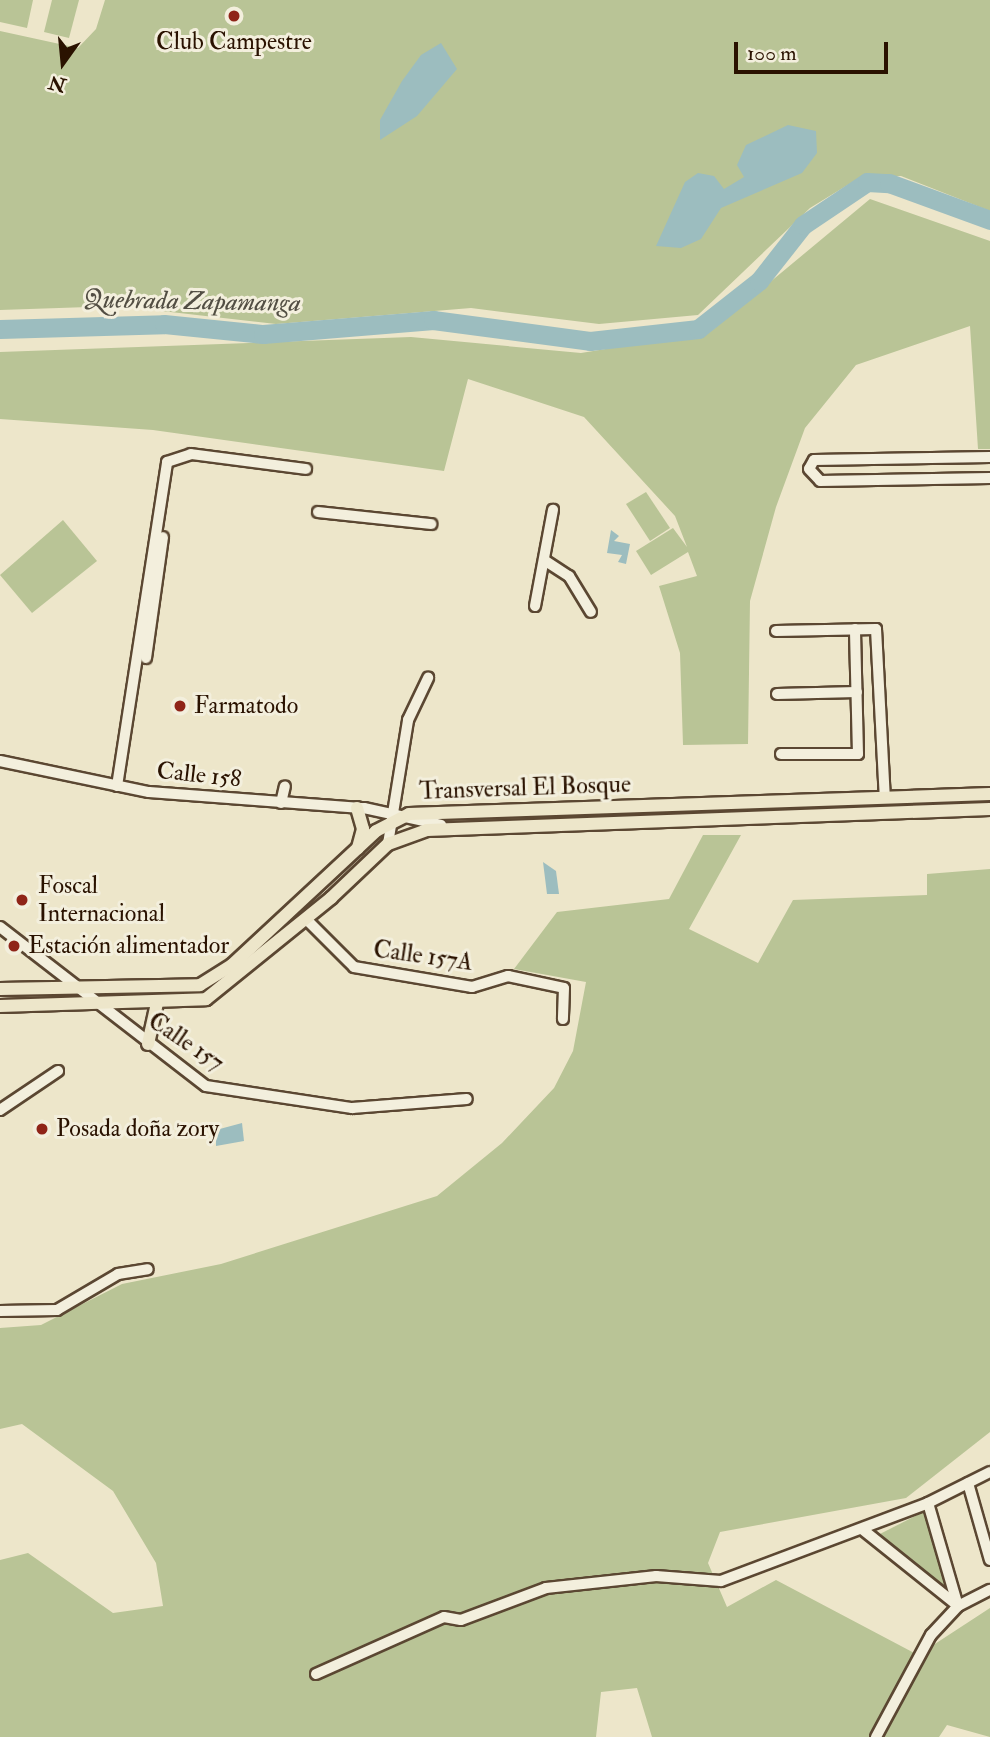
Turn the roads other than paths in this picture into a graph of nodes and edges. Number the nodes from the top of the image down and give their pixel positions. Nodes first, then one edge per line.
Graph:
1 (990, 457) edge
2 (306, 469) dead end
3 (990, 478) edge
4 (553, 510) dead end
5 (317, 512) dead end
6 (430, 524) dead end
7 (162, 537) junction
8 (544, 560) junction
9 (535, 606) dead end
10 (591, 612) dead end
11 (855, 629) junction
12 (776, 631) dead end
13 (146, 658) dead end
14 (428, 678) dead end
15 (857, 692) junction
16 (777, 694) dead end
17 (781, 754) dead end
18 (0, 761) edge
19 (117, 786) junction
20 (285, 786) dead end
21 (990, 794) edge
22 (885, 798) junction
23 (281, 803) junction
24 (357, 808) junction
25 (990, 809) edge
26 (396, 818) junction
27 (451, 827) junction
28 (388, 844) junction
29 (357, 850) junction
30 (306, 919) junction
31 (0, 926) edge
32 (0, 989) edge
33 (79, 990) junction
34 (158, 1003) junction
35 (97, 1005) junction
36 (0, 1006) edge
37 (563, 1019) dead end
38 (148, 1044) junction
39 (58, 1071) dead end
40 (467, 1099) dead end
41 (0, 1110) edge
42 (148, 1269) dead end
43 (0, 1311) edge
44 (990, 1472) edge
45 (968, 1483) junction
46 (928, 1503) junction
47 (862, 1529) junction
48 (990, 1560) edge
49 (990, 1590) edge
50 (958, 1606) junction
51 (316, 1674) dead end
52 (876, 1737) edge

1 - 3 street
2 - 7 street
4 - 8 street
5 - 6 street
7 - 13 street
7 - 19 street
8 - 9 street
8 - 10 street
11 - 12 street
11 - 15 street
11 - 22 street
14 - 26 street
15 - 16 street
15 - 17 street
18 - 19 street, Calle 158
19 - 23 street, Calle 158
20 - 23 street
21 - 22 main road, Transversal El Bosque
22 - 26 main road, Transversal El Bosque
23 - 24 street, Calle 158
24 - 26 street, Calle 158
24 - 29 main road
25 - 27 main road, Transversal El Bosque
26 - 27 street, Calle 158
26 - 28 street
26 - 29 main road, Transversal El Bosque
27 - 28 main road, Transversal El Bosque
28 - 30 main road, Transversal El Bosque
29 - 33 main road, Transversal El Bosque
30 - 34 main road, Transversal El Bosque
30 - 37 street, Calle 157A
31 - 33 street, Calle 157
32 - 33 main road, Transversal El Bosque
33 - 35 street, Calle 157
34 - 35 main road, Transversal El Bosque
34 - 38 main road
35 - 36 main road, Transversal El Bosque
35 - 38 street, Calle 157
38 - 40 street, Calle 157
39 - 41 street
42 - 43 street
44 - 45 street
45 - 46 street
45 - 48 street
46 - 47 street
46 - 50 street
47 - 50 street
47 - 51 street
49 - 50 street
50 - 52 street

